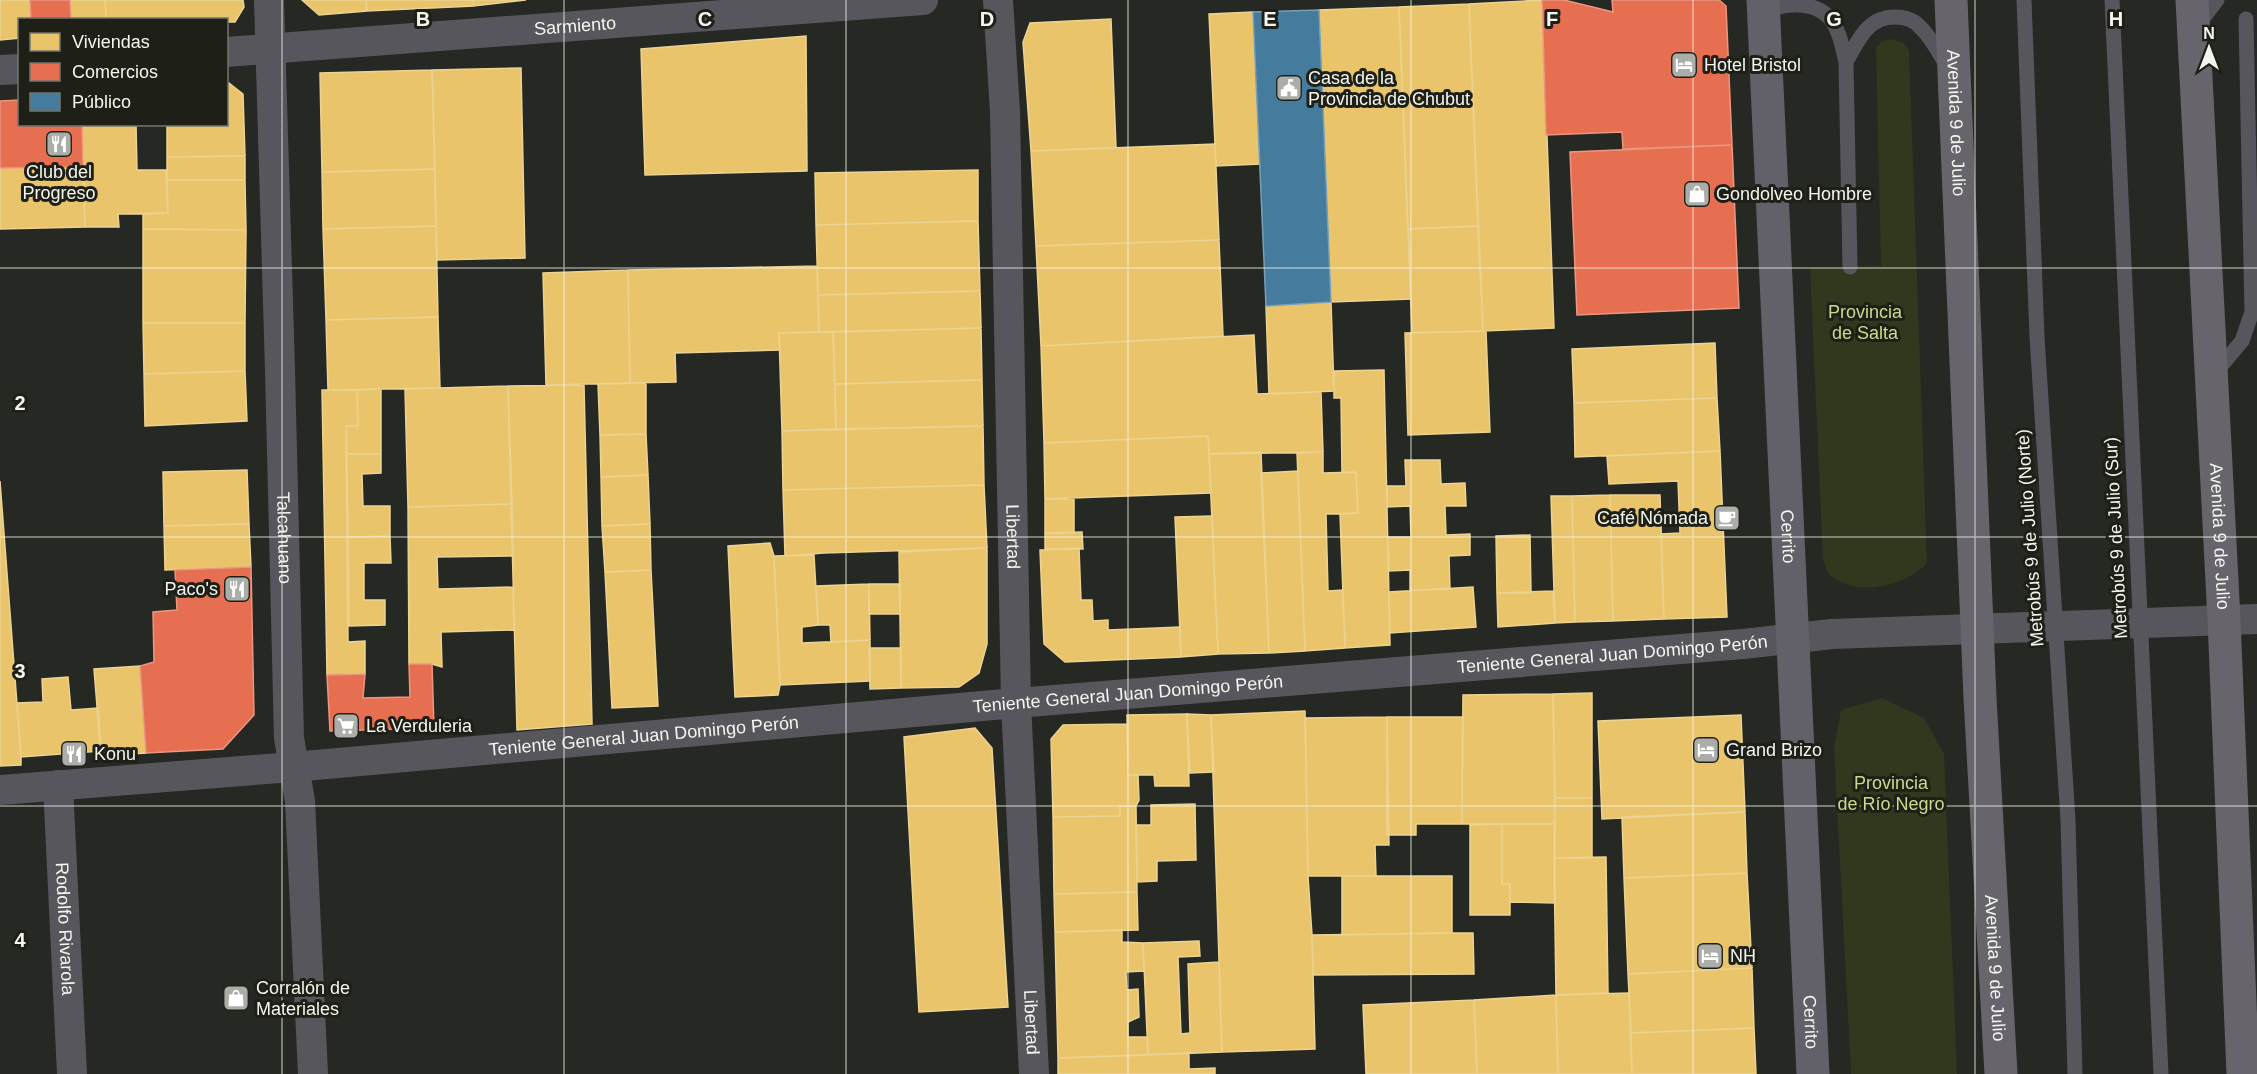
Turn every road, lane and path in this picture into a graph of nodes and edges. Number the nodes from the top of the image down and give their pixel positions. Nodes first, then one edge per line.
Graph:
1 (269, 0) edge
2 (923, 0) edge
3 (998, 0) edge
4 (1951, 0) edge
5 (2024, 0) edge
6 (2112, 0) edge
7 (2217, 0) edge
8 (1763, 7) edge
9 (2192, 15) edge
10 (2247, 19) dead end
11 (272, 49) junction
12 (228, 52) edge
13 (1846, 62) junction
14 (18, 69) edge
15 (0, 70) edge
16 (1954, 76) junction
17 (1850, 267) dead end
18 (2211, 378) junction
19 (2257, 619) edge
20 (2224, 620) junction
21 (2140, 623) junction
22 (2056, 626) junction
23 (1977, 628) junction
24 (1792, 640) junction
25 (1016, 703) junction
26 (293, 766) junction
27 (58, 784) junction
28 (0, 790) edge
29 (72, 1074) edge
30 (313, 1074) edge
31 (1034, 1074) edge
32 (1813, 1074) edge
33 (2001, 1074) edge
34 (2075, 1074) edge
35 (2161, 1074) edge
36 (2243, 1074) edge

1 - 11 street, Talcahuano
2 - 11 street, Sarmiento
3 - 25 street, Libertad
4 - 16 highway, Avenida 9 de Julio
5 - 22 lane, Metrobús 9 de Julio (Norte)
6 - 21 lane, Metrobús 9 de Julio (Sur)
7 - 9 lane
8 - 13 lane
8 - 24 street, Cerrito
9 - 18 highway, Avenida 9 de Julio
10 - 18 lane
11 - 12 street, Sarmiento
11 - 26 street, Talcahuano
13 - 16 lane
13 - 17 lane
14 - 15 street
16 - 23 highway, Avenida 9 de Julio
18 - 20 highway, Avenida 9 de Julio
19 - 20 street, Teniente General Juan Domingo Perón
20 - 21 street, Teniente General Juan Domingo Perón
20 - 36 highway, Avenida 9 de Julio
21 - 22 street, Teniente General Juan Domingo Perón
21 - 35 lane, Metrobús 9 de Julio (Sur)
22 - 23 street, Teniente General Juan Domingo Perón
22 - 34 lane, Metrobús 9 de Julio (Norte)
23 - 24 street, Teniente General Juan Domingo Perón
23 - 33 highway, Avenida 9 de Julio
24 - 25 street, Teniente General Juan Domingo Perón
24 - 32 street, Cerrito
25 - 26 street, Teniente General Juan Domingo Perón
25 - 31 street, Libertad
26 - 27 street, Teniente General Juan Domingo Perón
26 - 30 street, Talcahuano
27 - 28 street, Teniente General Juan Domingo Perón
27 - 29 street, Rodolfo Rivarola

